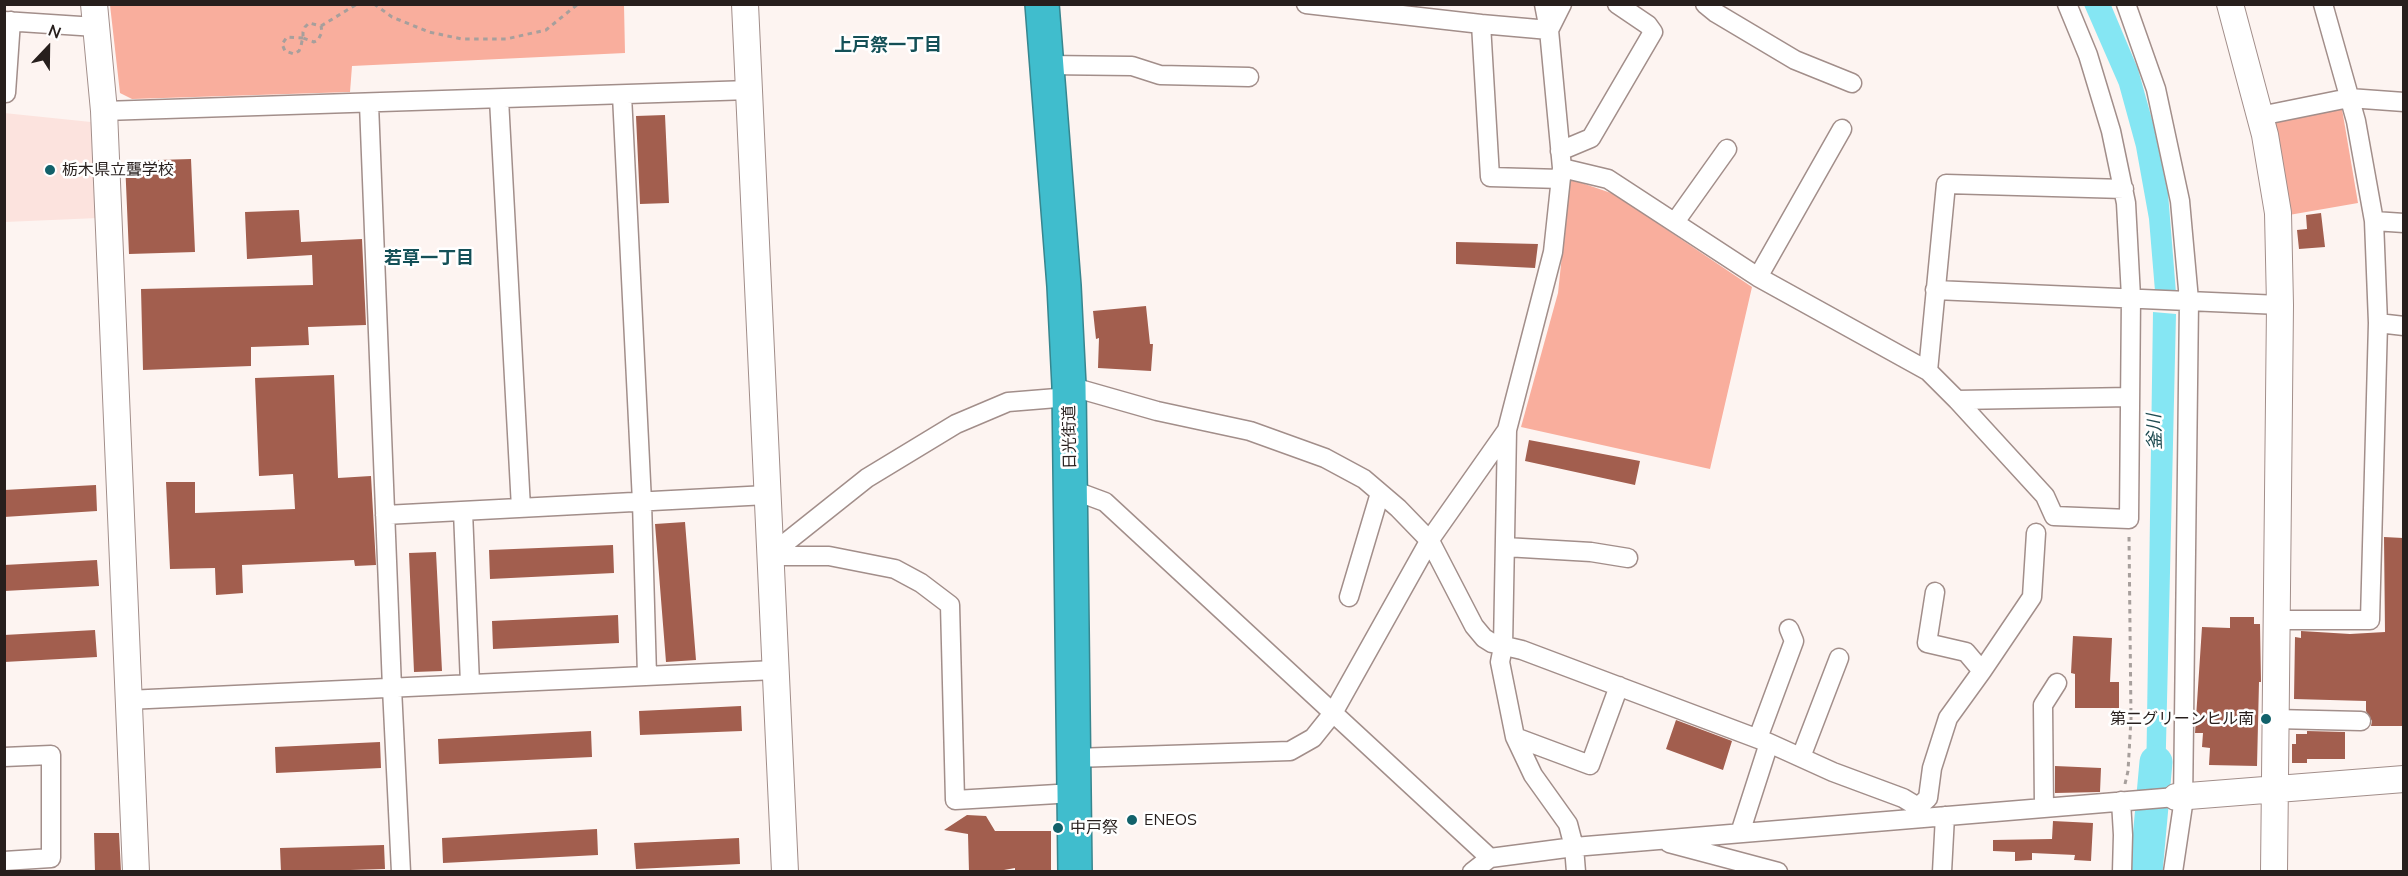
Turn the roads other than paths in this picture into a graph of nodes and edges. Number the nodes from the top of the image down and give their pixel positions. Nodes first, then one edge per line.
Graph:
1 (745, 4) edge
2 (1042, 4) edge
3 (1306, 4) edge
4 (1544, 4) edge
5 (1562, 4) edge
6 (1617, 4) edge
7 (1705, 4) edge
8 (2067, 4) edge
9 (2126, 4) edge
10 (2230, 4) edge
11 (2323, 4) edge
12 (1405, 10) edge
13 (95, 16) edge
14 (8, 21) edge
15 (1481, 24) junction
16 (1549, 30) junction
17 (1046, 65) junction
18 (1249, 77) dead end
19 (1852, 82) dead end
20 (750, 90) junction
21 (6, 93) edge
22 (622, 95) junction
23 (2349, 98) junction
24 (499, 99) junction
25 (2403, 102) edge
26 (369, 104) junction
27 (104, 111) junction
28 (2260, 116) junction
29 (1842, 129) dead end
30 (1727, 149) dead end
31 (1561, 166) junction
32 (2124, 189) junction
33 (2374, 221) junction
34 (1675, 222) junction
35 (2403, 224) edge
36 (1758, 277) junction
37 (1935, 290) junction
38 (2135, 298) junction
39 (2185, 299) junction
40 (2280, 305) junction
41 (2378, 323) junction
42 (2403, 326) edge
43 (1928, 370) junction
44 (1070, 391) junction
45 (2130, 397) junction
46 (1957, 400) junction
47 (1507, 430) junction
48 (1071, 489) junction
49 (1380, 493) junction
50 (767, 495) junction
51 (642, 502) junction
52 (521, 508) junction
53 (463, 511) junction
54 (385, 515) junction
55 (2036, 533) dead end
56 (1430, 541) junction
57 (1505, 547) junction
58 (770, 556) junction
59 (1628, 558) dead end
60 (1935, 592) dead end
61 (1349, 597) dead end
62 (2277, 620) junction
63 (1789, 629) dead end
64 (1503, 647) junction
65 (1839, 658) dead end
66 (774, 670) junction
67 (1982, 671) junction
68 (647, 675) junction
69 (2057, 683) dead end
70 (470, 684) junction
71 (1619, 686) junction
72 (392, 688) junction
73 (127, 700) junction
74 (1333, 713) junction
75 (2275, 719) junction
76 (2361, 721) dead end
77 (1515, 737) junction
78 (1764, 740) junction
79 (4, 757) edge
80 (1074, 758) junction
81 (1801, 758) junction
82 (2403, 779) edge
83 (2274, 788) junction
84 (1074, 793) junction
85 (2180, 796) junction
86 (2124, 801) junction
87 (2044, 807) junction
88 (1918, 812) junction
89 (1945, 816) junction
90 (1740, 833) junction
91 (1656, 840) junction
92 (1574, 847) junction
93 (1490, 858) junction
94 (4, 861) edge
95 (136, 872) edge
96 (401, 872) edge
97 (785, 872) edge
98 (1075, 872) edge
99 (1472, 872) edge
100 (1576, 872) edge
101 (1778, 872) edge
102 (1942, 872) edge
103 (2122, 872) edge
104 (2173, 872) edge
105 (2274, 872) edge

1 - 20 street
2 - 17 highway, 日光街道
3 - 12 street
4 - 16 street
5 - 16 street
6 - 31 street
7 - 19 street
8 - 32 street
9 - 39 street
10 - 28 street
11 - 23 street
12 - 15 street
13 - 14 street
13 - 27 street
14 - 21 street
15 - 16 street
15 - 31 street
16 - 31 street
17 - 18 street
17 - 44 highway, 日光街道
20 - 22 street
20 - 50 street
22 - 24 street
22 - 51 street
23 - 25 street
23 - 28 street
23 - 33 street
24 - 26 street
24 - 52 street
26 - 27 street
26 - 54 street
27 - 73 street
28 - 40 street
29 - 36 street
30 - 34 street
31 - 34 street
31 - 47 street
32 - 37 street
32 - 38 street
33 - 35 street
33 - 41 street
34 - 36 street
36 - 43 street
37 - 38 street
37 - 43 street
38 - 39 street
38 - 45 street
39 - 40 street
39 - 85 street
40 - 62 street
41 - 42 street
41 - 62 street
43 - 46 street
44 - 48 highway, 日光街道
44 - 49 street
44 - 58 street
45 - 46 street
45 - 46 street
47 - 56 street
47 - 57 street
48 - 74 street
48 - 80 highway, 日光街道
49 - 56 street
49 - 61 street
50 - 51 street
50 - 58 street
51 - 52 street
51 - 68 street
52 - 53 street
53 - 54 street
53 - 70 street
54 - 72 street
55 - 67 street
56 - 64 street
56 - 74 street
57 - 59 street
57 - 64 street
58 - 66 street
58 - 84 street
60 - 67 street
62 - 75 street
63 - 78 street
64 - 71 street
64 - 77 street
65 - 81 street
66 - 68 street
66 - 97 street
67 - 88 street
68 - 70 street
69 - 87 street
70 - 72 street
71 - 77 street
71 - 78 street
72 - 73 street
72 - 96 street
73 - 95 street
74 - 80 street
74 - 93 street
75 - 76 street
75 - 83 street
77 - 92 street
78 - 81 street
78 - 90 street
79 - 94 street
80 - 84 highway, 日光街道
81 - 88 street
82 - 83 street
83 - 85 street
83 - 105 street
84 - 98 highway, 日光街道
85 - 86 street
85 - 104 street
86 - 87 street
86 - 103 street
87 - 89 street
88 - 89 street
88 - 90 street
89 - 102 street
90 - 91 street
91 - 92 street
91 - 101 street
92 - 93 street
92 - 100 street
93 - 99 street

